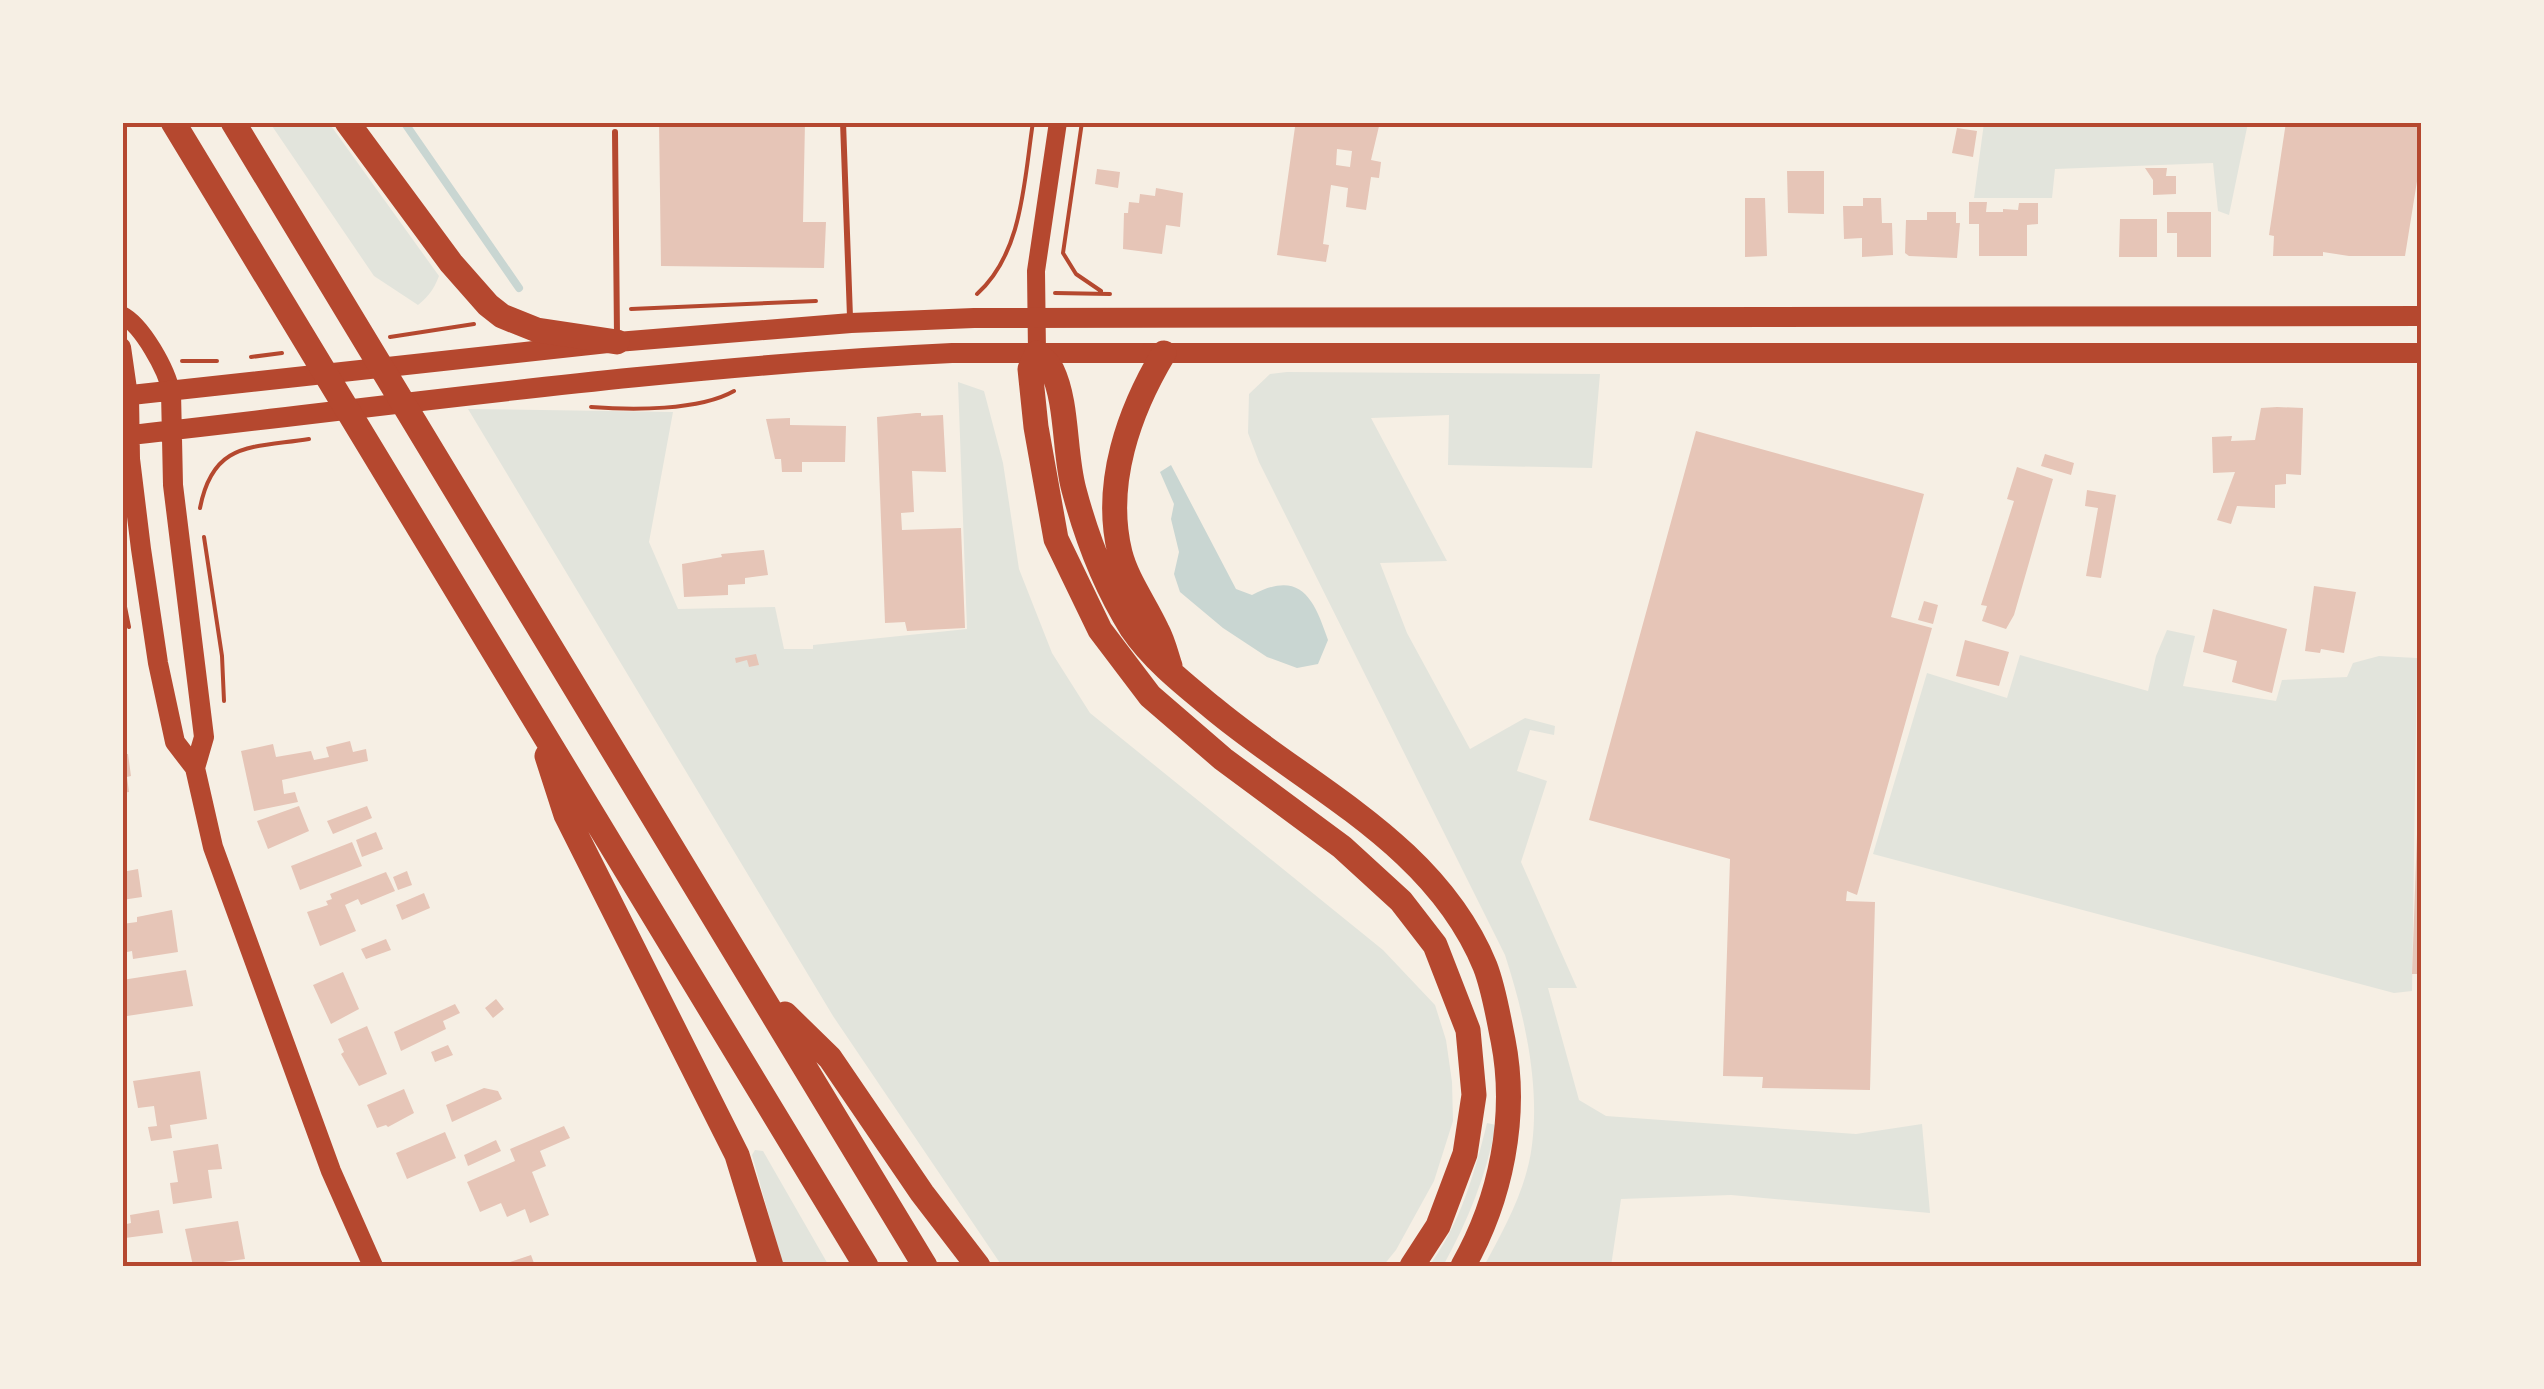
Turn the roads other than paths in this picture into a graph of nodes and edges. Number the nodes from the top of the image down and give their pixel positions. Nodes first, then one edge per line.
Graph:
1 (173, 122) edge
2 (233, 122) edge
3 (347, 122) edge
4 (843, 122) edge
5 (1058, 122) edge
6 (615, 132) dead end
7 (122, 315) edge
8 (2422, 316) edge
9 (2152, 317) junction
10 (1037, 318) junction
11 (1613, 318) junction
12 (851, 323) junction
13 (617, 342) junction
14 (122, 347) edge
15 (2152, 351) junction
16 (1164, 352) junction
17 (1612, 352) junction
18 (1037, 353) junction
19 (2422, 353) edge
20 (172, 392) junction
21 (126, 396) edge
22 (174, 430) junction
23 (126, 436) edge
24 (1174, 676) junction
25 (534, 713) junction
26 (196, 768) junction
27 (760, 990) junction
28 (373, 1266) edge
29 (771, 1266) edge
30 (866, 1266) edge
31 (925, 1266) edge
32 (978, 1266) edge
33 (1412, 1266) edge
34 (1463, 1266) edge

1 - 25 highway
2 - 27 highway
3 - 13 highway
4 - 12 lane
5 - 10 street
6 - 13 lane
7 - 20 street
8 - 9 main road
9 - 11 main road
9 - 15 main road
10 - 11 main road
10 - 12 main road
10 - 18 street
11 - 17 main road
12 - 13 main road
13 - 20 main road
14 - 21 street
15 - 17 main road
15 - 19 main road
16 - 17 main road
16 - 18 main road
16 - 24 highway
18 - 22 main road
18 - 24 highway
18 - 33 highway
20 - 21 main road
20 - 22 main road
21 - 23 main road
22 - 23 main road
22 - 26 main road
23 - 26 main road
24 - 34 highway
25 - 29 highway
25 - 30 highway
26 - 28 main road
27 - 31 highway
27 - 32 highway

